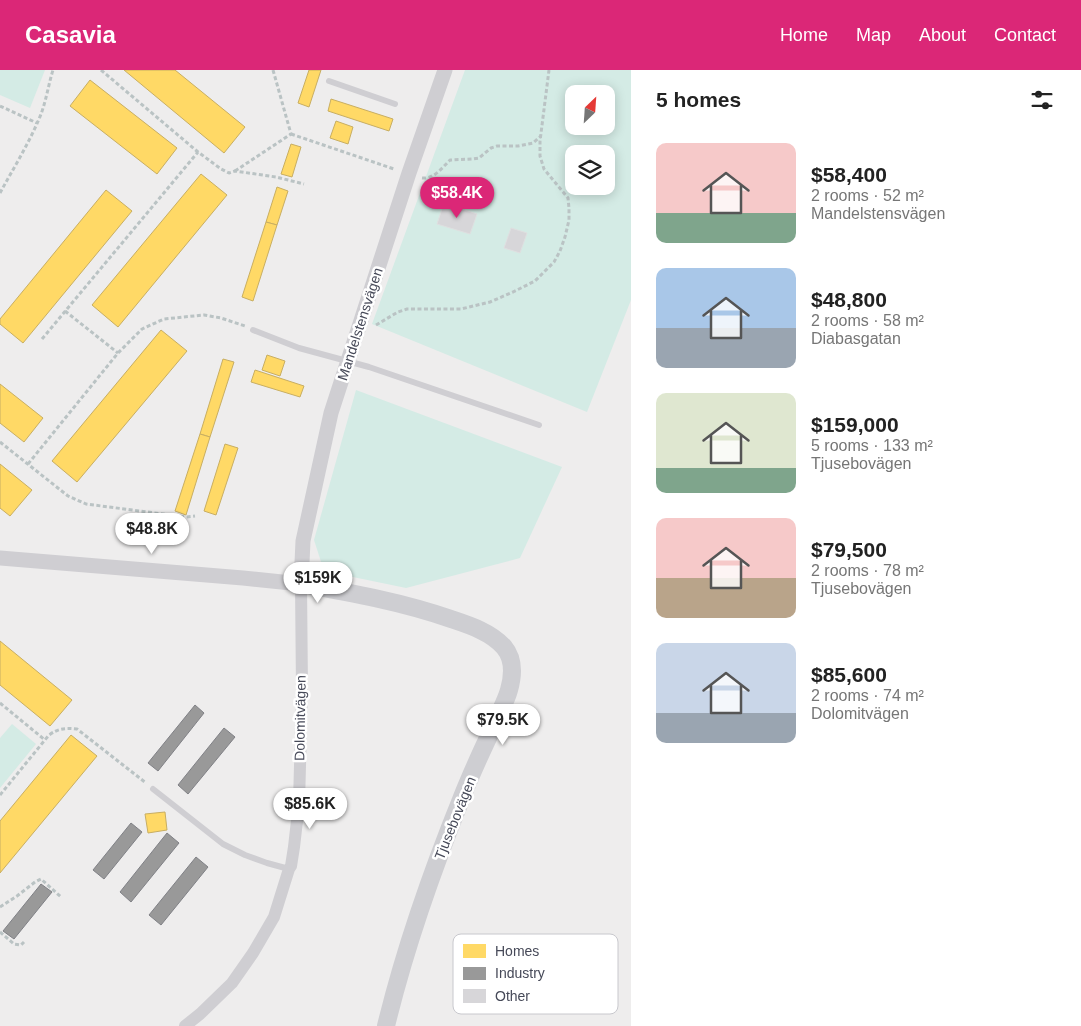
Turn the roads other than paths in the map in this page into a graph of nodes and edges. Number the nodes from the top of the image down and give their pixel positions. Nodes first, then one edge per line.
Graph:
1 (445, 70) edge
2 (328, 81) dead end
3 (395, 104) dead end
4 (253, 330) road end
5 (347, 362) junction
6 (539, 425) dead end
7 (0, 558) edge
8 (301, 584) junction
9 (153, 789) road end
10 (289, 869) junction
11 (185, 1026) edge
12 (386, 1026) edge

1 - 5 street, Mandelstensvägen
2 - 3 lane
4 - 5 lane
5 - 6 lane
5 - 8 street, Mandelstensvägen
7 - 8 street
8 - 10 street, Dolomitvägen
8 - 12 main road, Tjusebovägen
9 - 10 lane
10 - 11 street, Dolomitvägen

